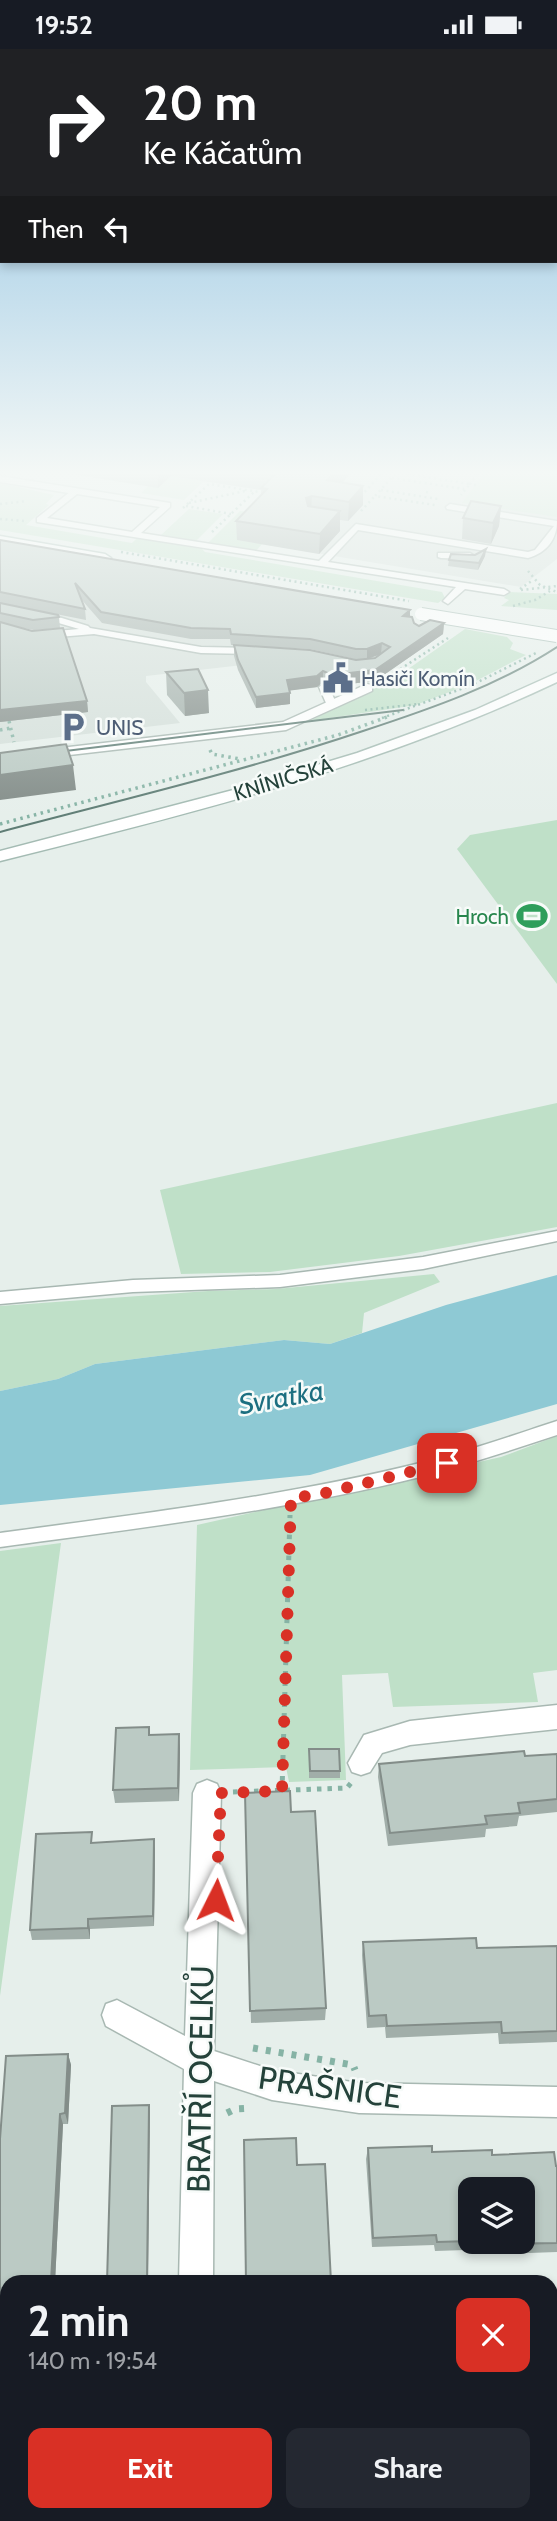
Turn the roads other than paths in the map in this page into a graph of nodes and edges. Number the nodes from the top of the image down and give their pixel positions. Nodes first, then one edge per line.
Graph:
1 (459, 589) edge
2 (486, 589) edge
3 (504, 592) dead end
4 (448, 601) dead end
5 (0, 607) edge
6 (417, 609) road end
7 (31, 624) edge
8 (0, 629) edge
9 (94, 631) junction
10 (557, 636) edge
11 (267, 651) edge
12 (557, 677) edge
13 (324, 687) dead end
14 (368, 688) dead end
15 (331, 703) junction
16 (0, 759) edge
17 (0, 856) edge
18 (557, 1236) edge
19 (0, 1298) edge
20 (557, 1428) edge
21 (0, 1540) edge
22 (557, 1717) edge
23 (361, 1762) road end
24 (207, 1793) road end
25 (117, 2015) dead end
26 (199, 2061) junction
27 (557, 2102) edge
28 (196, 2275) edge

1 - 4 lane
2 - 3 lane
5 - 9 lane
6 - 10 street, bridge
7 - 9 lane
8 - 9 lane
9 - 11 lane
12 - 17 street, KNÍNIČSKÁ
13 - 15 lane
14 - 15 street
15 - 16 street
18 - 19 lane
20 - 21 lane
22 - 23 street
24 - 26 street, BRATŘÍ OCELKŮ
25 - 26 street, PRAŠNICE
26 - 27 street, PRAŠNICE
26 - 28 street, BRATŘÍ OCELKŮ

